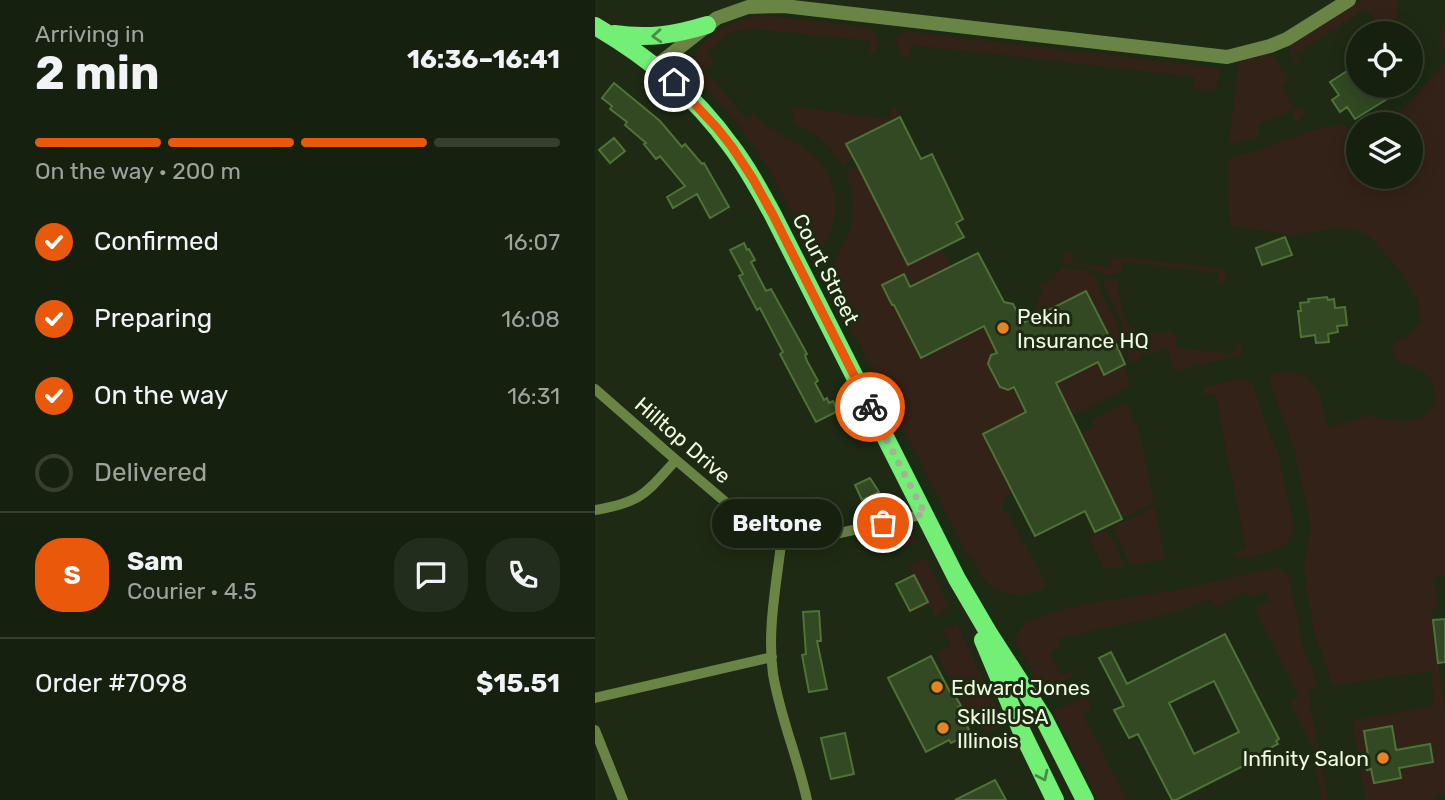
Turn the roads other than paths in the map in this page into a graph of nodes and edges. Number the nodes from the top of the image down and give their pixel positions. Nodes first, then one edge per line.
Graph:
1 (1349, 0) edge
2 (707, 25) junction
3 (601, 29) edge
4 (656, 66) junction
5 (595, 388) edge
6 (676, 460) junction
7 (595, 510) edge
8 (925, 514) junction
9 (781, 544) junction
10 (957, 579) junction
11 (772, 657) junction
12 (595, 698) edge
13 (595, 730) edge
14 (623, 800) edge
15 (807, 800) edge
16 (1055, 800) edge
17 (1085, 800) edge

1 - 2 street
2 -> 3 main road
2 - 4 street
3 - 4 main road, Court Street
4 - 8 main road, Court Street
5 - 6 street, Hilltop Drive
6 - 7 street
6 - 9 street, Hilltop Drive
8 - 9 street
8 - 10 main road, Court Street
9 - 11 street
10 -> 16 main road, Court Street
10 - 17 main road, Court Street
11 - 12 street
11 - 15 street
13 - 14 street

